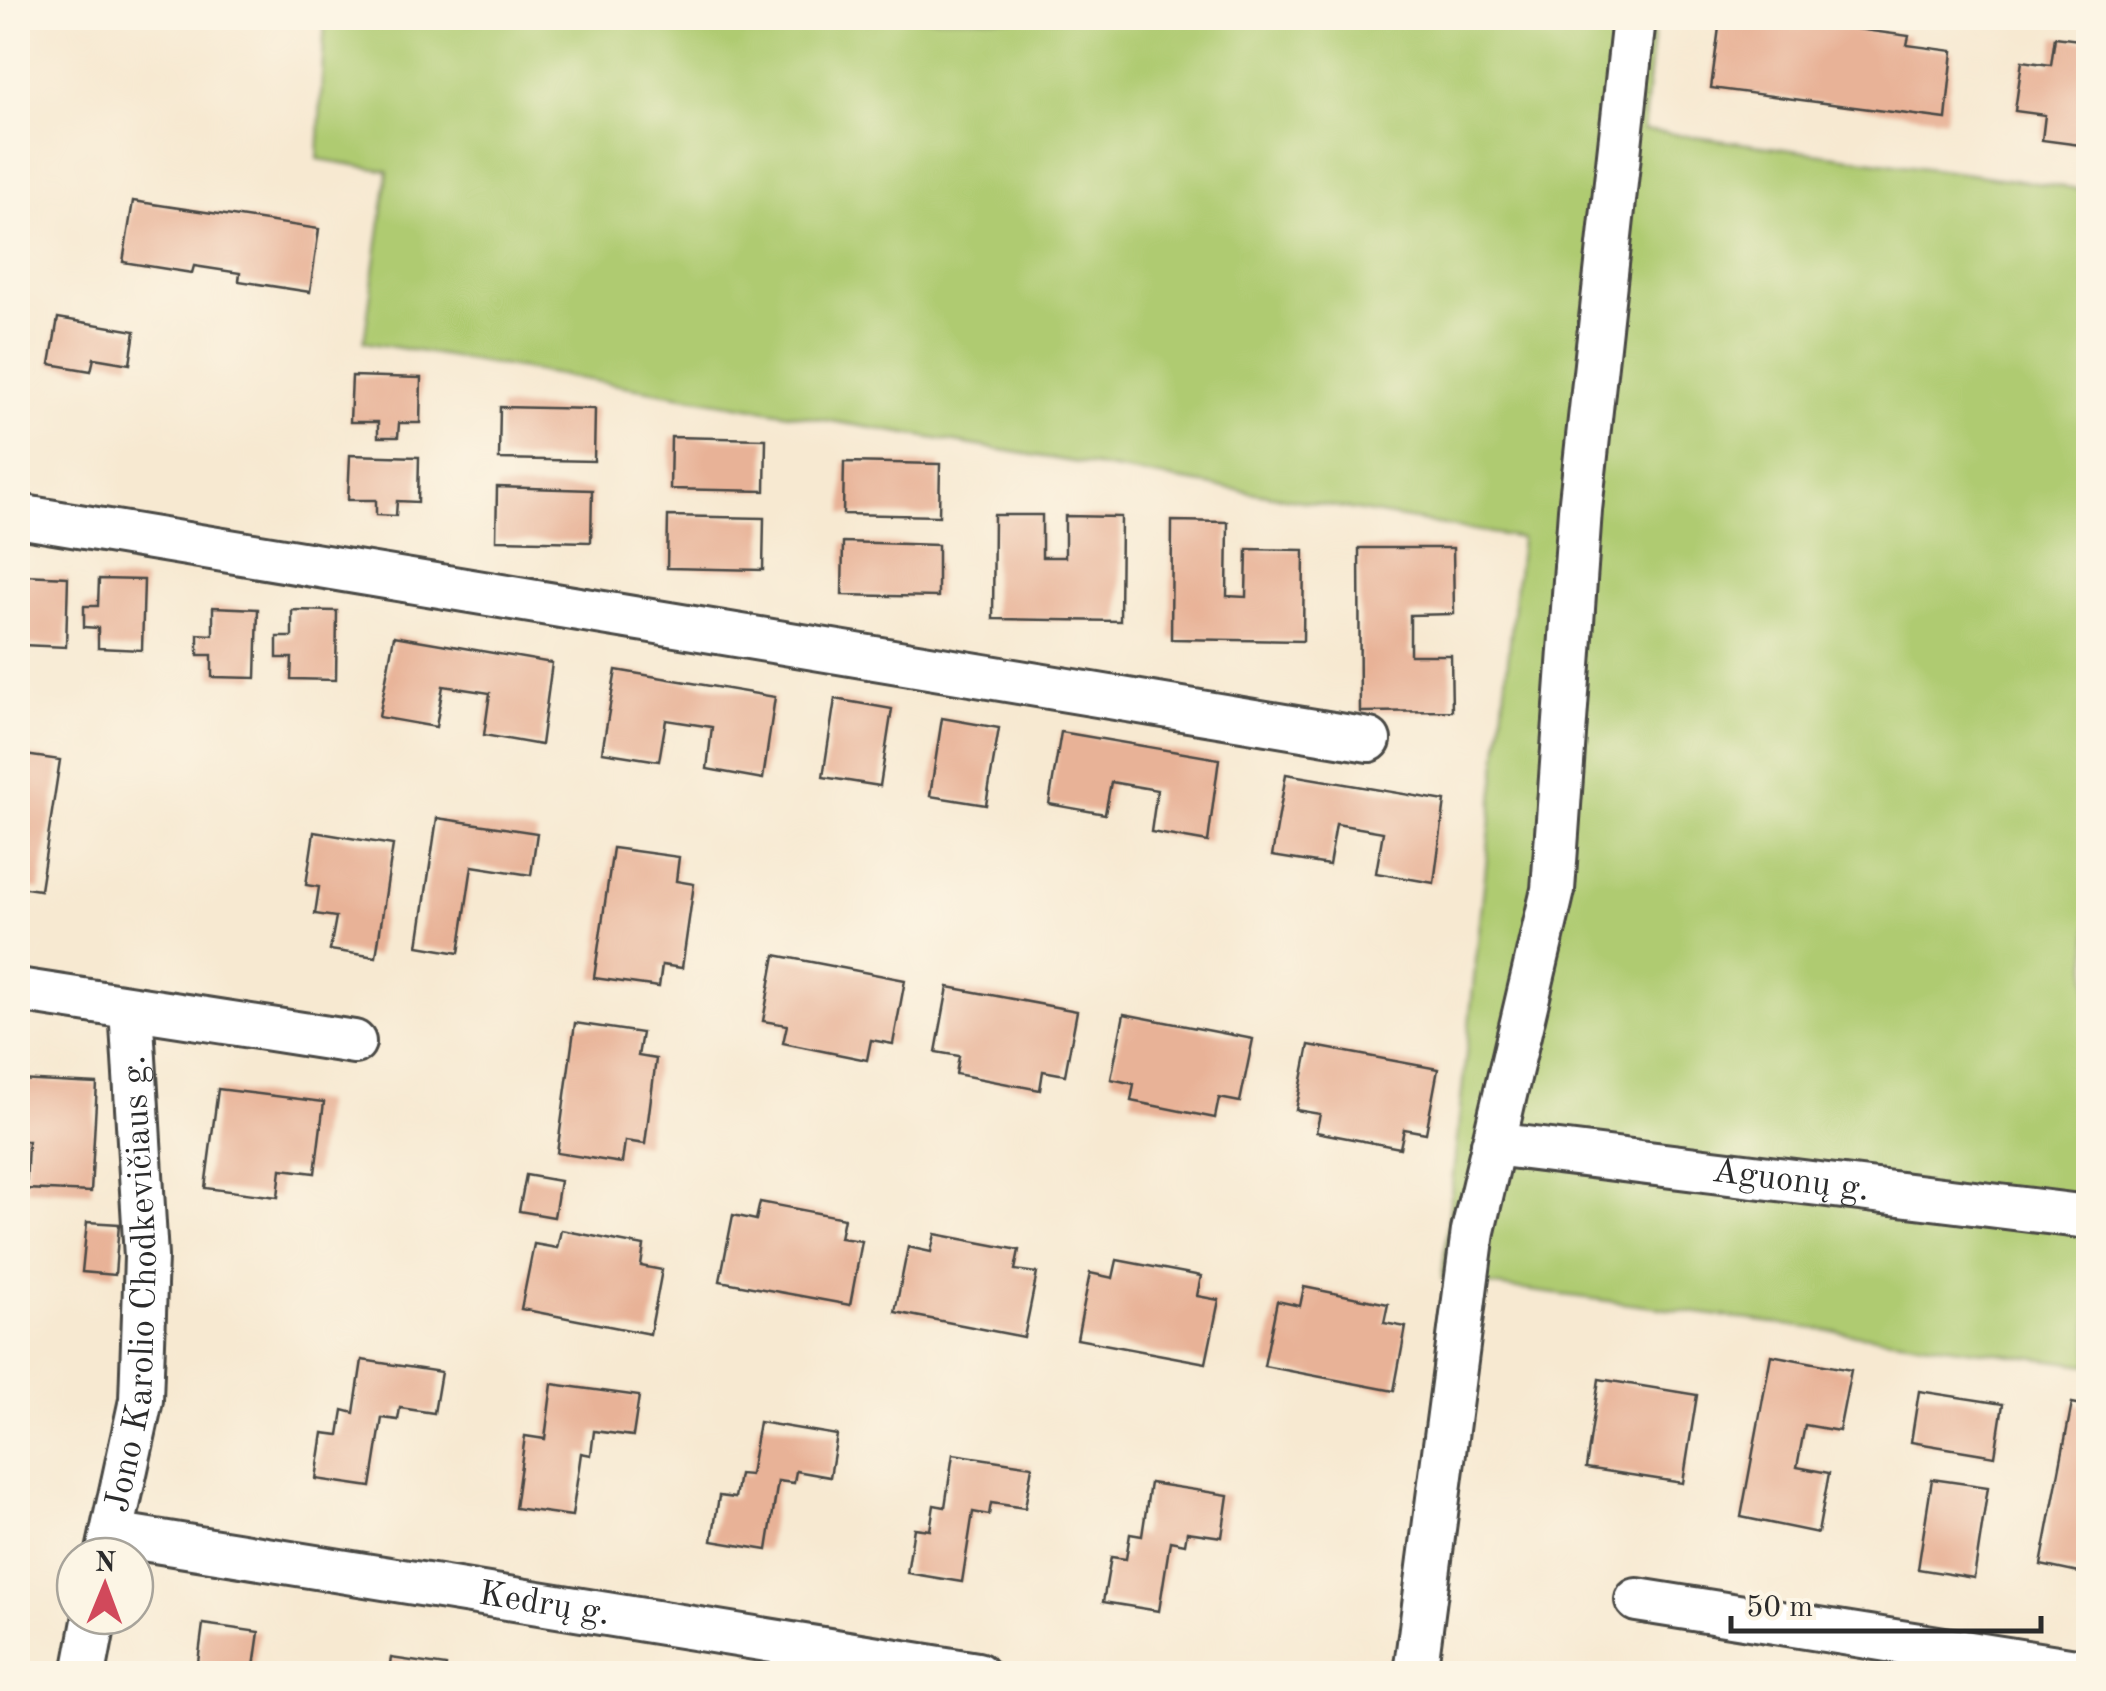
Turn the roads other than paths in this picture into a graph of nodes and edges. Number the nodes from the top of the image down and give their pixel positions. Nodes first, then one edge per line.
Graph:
1 (1634, 18) edge
2 (18, 516) edge
3 (1369, 740) dead end
4 (18, 990) edge
5 (131, 1008) junction
6 (354, 1042) dead end
7 (1493, 1144) junction
8 (2088, 1217) edge
9 (112, 1536) edge
10 (155, 1552) edge
11 (1638, 1600) dead end
12 (92, 1636) edge
13 (2088, 1672) edge
14 (84, 1674) edge
15 (977, 1674) edge
16 (1415, 1674) edge

1 - 7 street
2 - 3 street
4 - 5 street
5 - 6 street
5 - 9 street, Jono Karolio Chodkevičiaus g.
7 - 8 street, Aguonų g.
7 - 16 street
10 - 15 street, Kedrų g.
11 - 13 street
12 - 14 street

